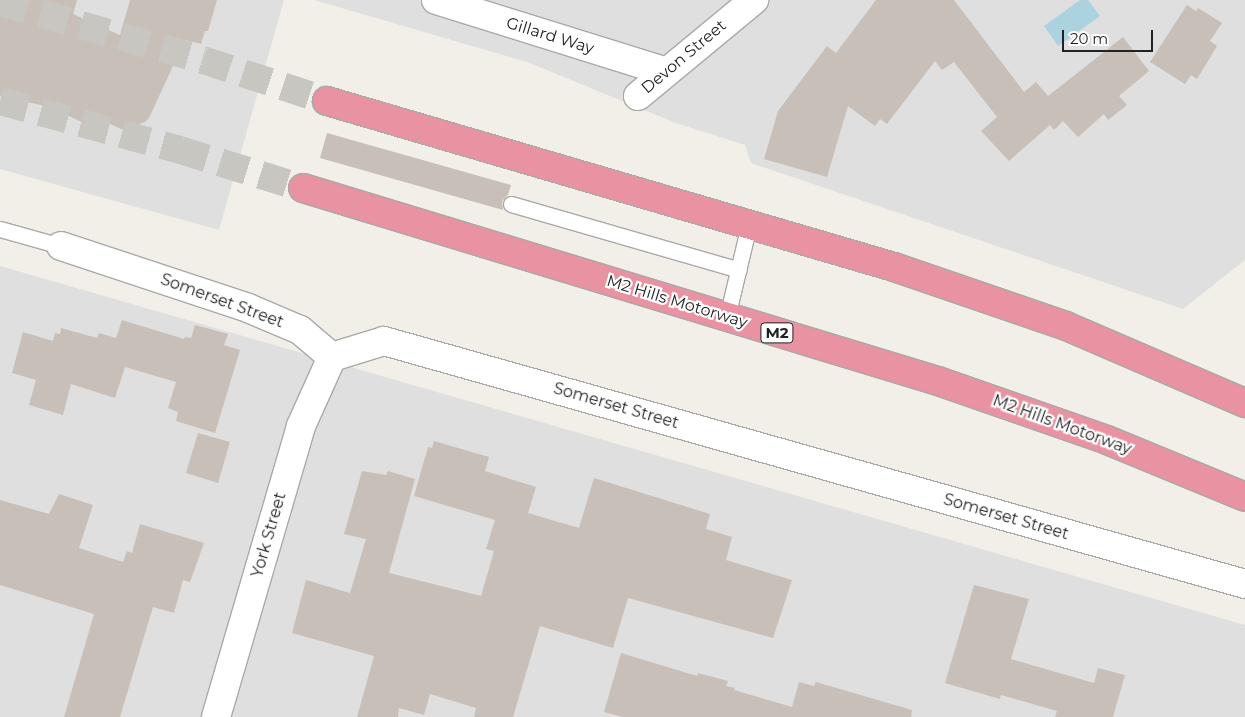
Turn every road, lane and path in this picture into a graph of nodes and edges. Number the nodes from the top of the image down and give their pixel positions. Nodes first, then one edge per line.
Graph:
1 (436, 0) edge
2 (754, 0) edge
3 (664, 72) junction
4 (638, 96) dead end
5 (327, 101) tunnel mouth
6 (302, 188) tunnel mouth
7 (511, 204) dead end
8 (749, 225) junction
9 (0, 229) edge
10 (61, 246) joint
11 (739, 270) junction
12 (727, 317) junction
13 (332, 357) junction
14 (1245, 403) edge
15 (1245, 497) edge
16 (1245, 584) edge
17 (216, 717) edge

1 - 3 street, Gillard Way
2 - 3 street, Devon Street
3 - 4 street, Devon Street
5 - 8 highway
6 - 12 highway, M2 Hills Motorway / M2
7 - 11 lane
8 - 11 lane
8 - 14 highway
9 - 10 lane, Somerset Street
10 - 13 street, Somerset Street
11 - 12 lane
12 - 15 highway, M2 Hills Motorway / M2
13 - 16 street, Somerset Street
13 - 17 street, York Street

